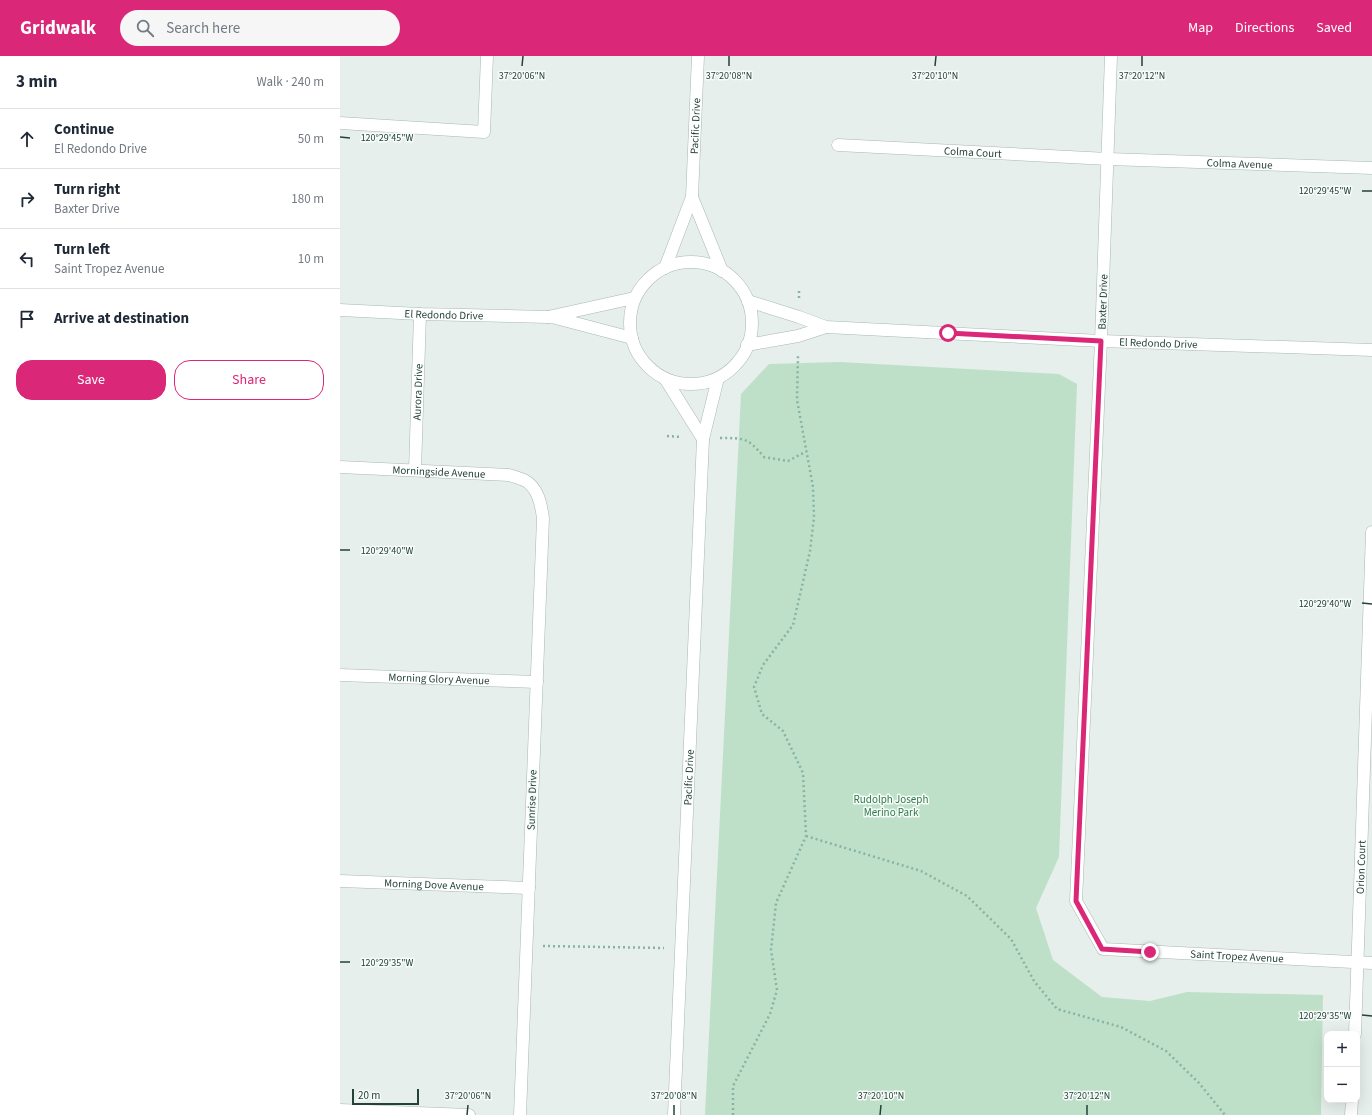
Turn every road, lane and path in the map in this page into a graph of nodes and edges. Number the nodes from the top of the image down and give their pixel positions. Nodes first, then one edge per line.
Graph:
1 (487, 56) edge
2 (698, 56) edge
3 (1111, 56) edge
4 (340, 123) edge
5 (838, 145) dead end
6 (1108, 159) junction
7 (1372, 168) edge
8 (692, 197) junction
9 (665, 268) junction
10 (722, 271) junction
11 (799, 291) dead end
12 (634, 298) junction
13 (748, 301) junction
14 (340, 310) edge
15 (420, 314) junction
16 (548, 317) junction
17 (799, 317) junction
18 (826, 327) junction
19 (798, 336) junction
20 (632, 338) junction
21 (1101, 341) junction
22 (747, 346) junction
23 (1372, 350) edge
24 (718, 378) junction
25 (666, 380) junction
26 (667, 436) dead end
27 (703, 439) junction
28 (807, 451) junction
29 (340, 467) edge
30 (416, 470) junction
31 (534, 488) joint
32 (1372, 532) edge
33 (340, 675) edge
34 (537, 682) junction
35 (806, 836) junction
36 (340, 881) edge
37 (529, 888) junction
38 (527, 946) junction
39 (681, 949) junction
40 (1102, 949) joint
41 (1358, 962) junction
42 (1372, 963) edge
43 (1355, 1031) edge
44 (1352, 1103) edge
45 (340, 1110) edge
46 (469, 1115) edge
47 (520, 1115) edge
48 (674, 1115) edge
49 (733, 1115) edge
50 (1225, 1115) edge
51 (1352, 1115) edge

1 - 4 street
2 - 8 street, Pacific Drive
3 - 6 street, Baxter Drive
5 - 6 street, Colma Court
6 - 7 street, Colma Avenue
6 - 21 street, Baxter Drive
8 - 9 street, Pacific Drive
8 - 10 street, Pacific Drive
9 - 10 street
9 - 12 street
10 - 13 street
11 - 17 path
12 - 16 street, El Redondo Drive
12 - 20 street
13 - 17 street, El Redondo Drive
13 - 22 street
14 - 15 street, El Redondo Drive
15 - 16 street, El Redondo Drive
15 - 30 street, Aurora Drive
16 - 20 street, El Redondo Drive
17 - 18 street, El Redondo Drive
18 - 19 street, El Redondo Drive
18 - 21 street, El Redondo Drive
19 - 22 street, El Redondo Drive
19 - 28 path
20 - 25 street
21 - 23 street, El Redondo Drive
21 - 40 street, Baxter Drive
22 - 24 street
24 - 25 street
24 - 27 street, Pacific Drive
25 - 27 street
26 - 27 path
27 - 28 path
27 - 39 street, Pacific Drive
28 - 35 path
29 - 30 street, Morningside Avenue
30 - 31 street, Morningside Avenue
31 - 34 street, Sunrise Drive
32 - 41 street, Orion Court
33 - 34 street, Morning Glory Avenue
34 - 37 street, Sunrise Drive
35 - 49 path
35 - 50 path
36 - 37 street, Morning Dove Avenue
37 - 38 street, Sunrise Drive
38 - 39 path
38 - 47 street, Sunrise Drive
39 - 48 street, Pacific Drive
40 - 41 street, Saint Tropez Avenue
41 - 42 street, Saint Tropez Avenue
41 - 43 street, Orion Court
44 - 51 street
45 - 46 street

